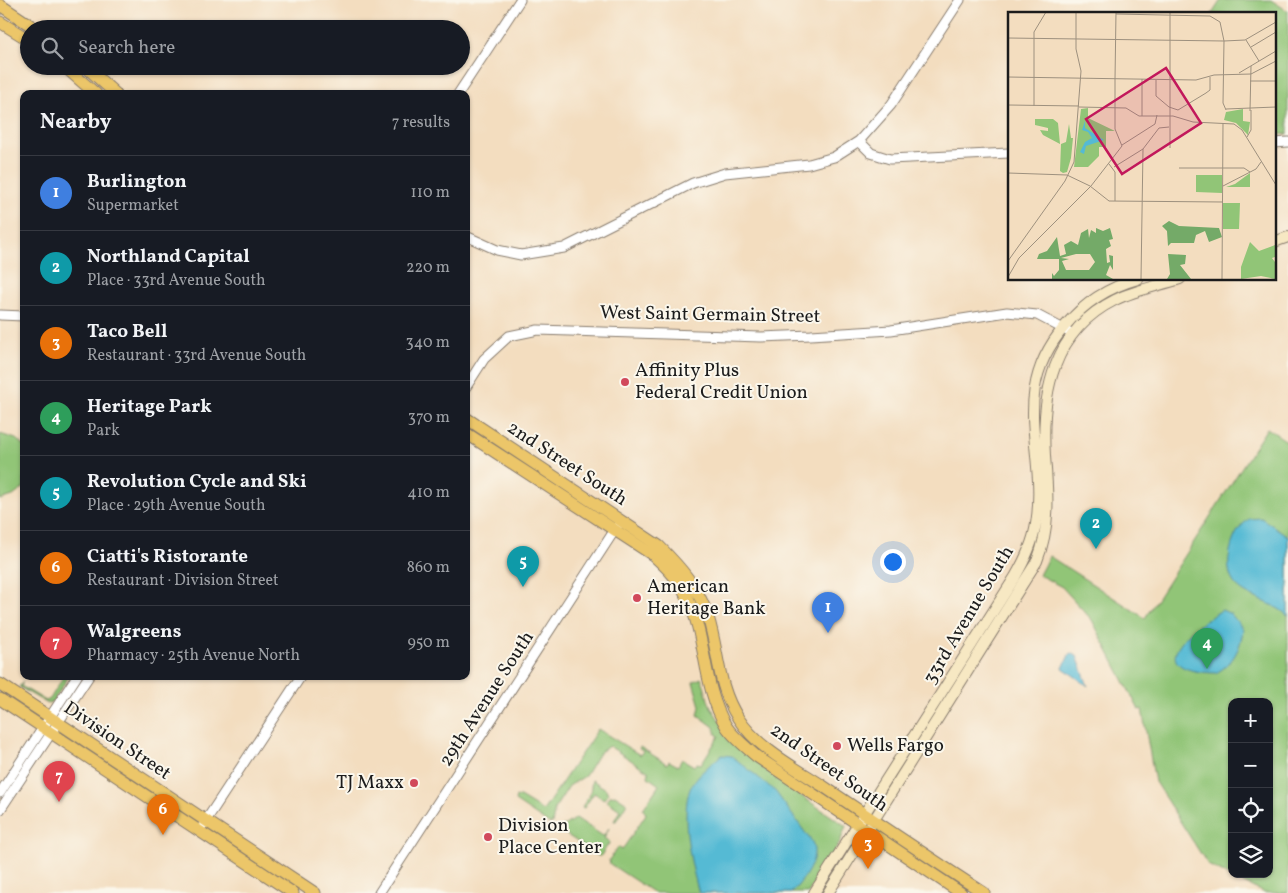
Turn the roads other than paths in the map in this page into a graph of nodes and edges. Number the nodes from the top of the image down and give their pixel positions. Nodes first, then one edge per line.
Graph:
1 (520, 0) edge
2 (960, 0) edge
3 (0, 5) edge
4 (22, 20) edge
5 (0, 22) edge
6 (20, 34) edge
7 (74, 75) edge
8 (95, 75) edge
9 (91, 90) edge
10 (112, 90) edge
11 (461, 90) edge
12 (859, 141) junction
13 (1008, 153) edge
14 (1288, 237) edge
15 (470, 239) edge
16 (1276, 241) edge
17 (1136, 280) edge
18 (1177, 280) edge
19 (0, 315) edge
20 (20, 316) edge
21 (1064, 328) junction
22 (1073, 334) junction
23 (470, 381) edge
24 (470, 421) edge
25 (470, 435) edge
26 (618, 526) junction
27 (75, 680) edge
28 (86, 680) edge
29 (298, 680) edge
30 (0, 684) edge
31 (0, 700) edge
32 (53, 720) junction
33 (46, 730) junction
34 (0, 793) edge
35 (0, 810) edge
36 (864, 814) junction
37 (206, 821) junction
38 (875, 821) junction
39 (858, 824) junction
40 (199, 831) junction
41 (868, 831) junction
42 (293, 893) edge
43 (315, 893) edge
44 (379, 893) edge
45 (814, 893) edge
46 (828, 893) edge
47 (961, 893) edge
48 (984, 893) edge

1 - 11 street
2 - 12 street
3 - 4 main road
5 - 6 main road
7 - 9 main road
8 - 10 main road
12 - 13 street
12 - 15 street
14 - 16 main road
17 - 21 main road
18 - 22 main road
19 - 20 street
21 - 22 street, West Saint Germain Street
21 - 23 street, West Saint Germain Street
21 - 36 main road, 33rd Avenue South
22 - 38 main road, 33rd Avenue South
24 - 26 main road, 2nd Street South
25 - 26 main road, 2nd Street South
26 - 36 main road, 2nd Street South
26 - 39 main road, 2nd Street South
26 - 44 street, 29th Avenue South
27 - 32 street
28 - 32 street
29 - 37 street
30 - 32 main road, Division Street
31 - 33 main road, Division Street
32 - 33 street
32 - 37 main road, Division Street
33 - 34 street
33 - 35 street
33 - 40 main road, Division Street
36 - 38 main road, 2nd Street South
36 - 39 main road, 33rd Avenue South
37 - 40 street
37 - 43 main road, Division Street
38 - 41 main road, 33rd Avenue South
38 - 48 main road, 2nd Street South
39 - 41 main road, 2nd Street South
39 - 45 main road, 33rd Avenue South
40 - 42 main road, Division Street
41 - 46 main road, 33rd Avenue South
41 - 47 main road, 2nd Street South

